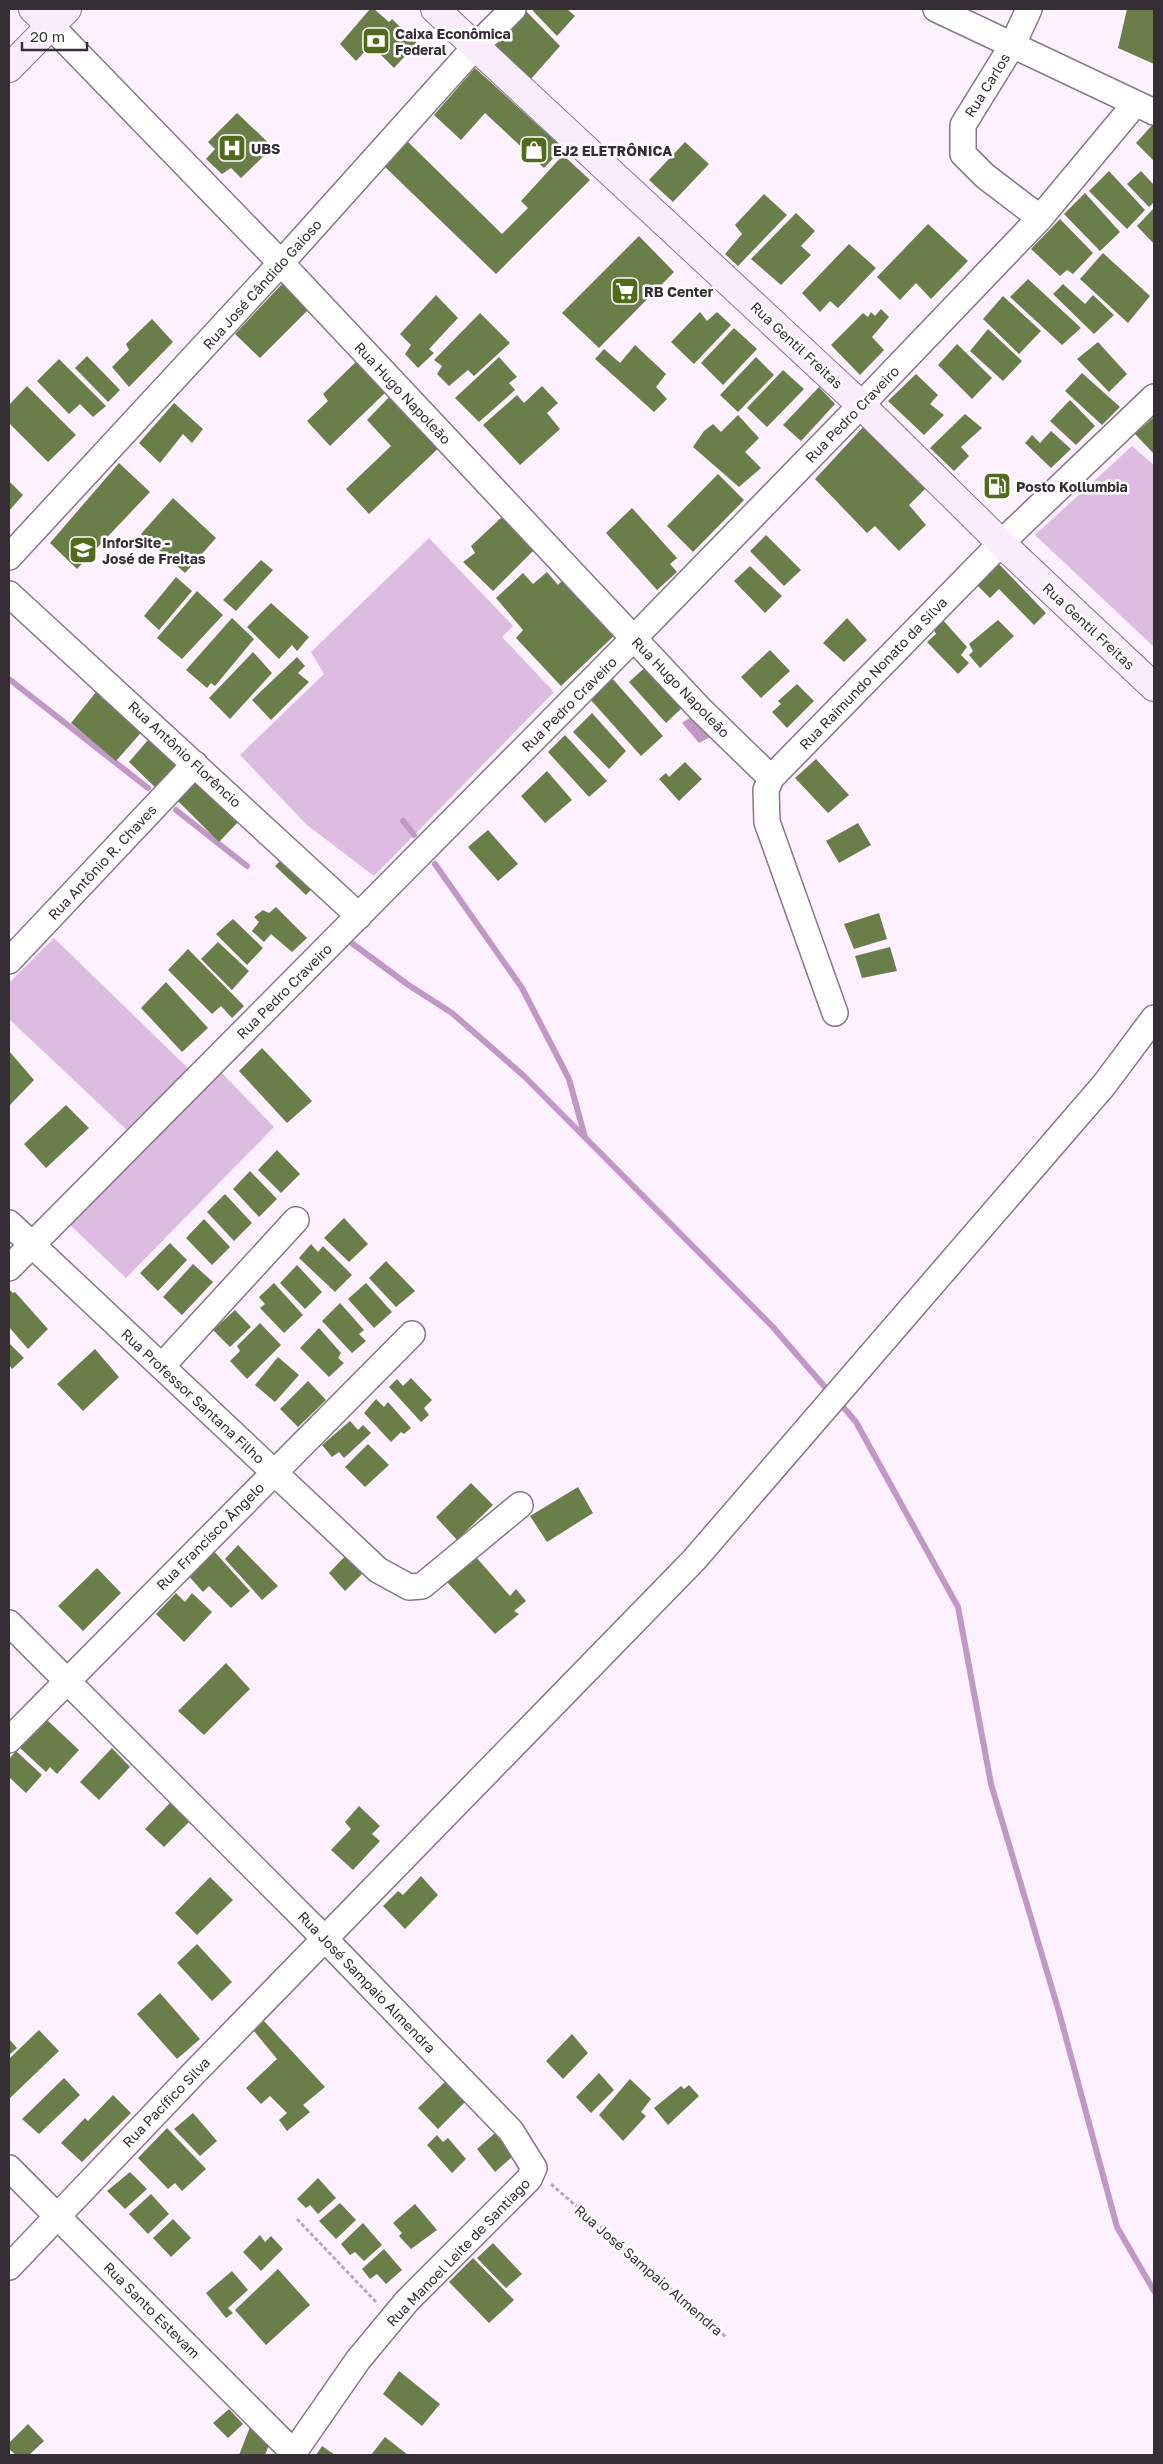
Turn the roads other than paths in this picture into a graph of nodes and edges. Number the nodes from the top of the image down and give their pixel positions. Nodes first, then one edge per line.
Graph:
1 (435, 9) edge
2 (513, 9) edge
3 (936, 9) edge
4 (1029, 9) edge
5 (50, 14) edge
6 (1012, 44) junction
7 (475, 47) junction
8 (9, 68) edge
9 (1144, 108) edge
10 (1040, 218) junction
11 (281, 263) junction
12 (1154, 398) edge
13 (861, 405) junction
14 (1001, 543) junction
15 (9, 557) edge
16 (9, 594) edge
17 (634, 638) junction
18 (1154, 687) edge
19 (195, 764) junction
20 (771, 778) junction
21 (359, 916) junction
22 (9, 961) edge
23 (835, 1013) dead end
24 (1154, 1018) edge
25 (296, 1220) dead end
26 (9, 1223) edge
27 (32, 1244) junction
28 (9, 1268) edge
29 (412, 1334) dead end
30 (162, 1366) junction
31 (273, 1471) junction
32 (520, 1505) dead end
33 (9, 1623) edge
34 (68, 1680) junction
35 (9, 1740) edge
36 (324, 1939) junction
37 (9, 2168) edge
38 (534, 2168) joint
39 (58, 2215) junction
40 (9, 2267) edge
41 (293, 2454) edge

1 - 7 main road, Rua Gentil Freitas
2 - 7 street, Rua José Cândido Gaioso
3 - 6 street
4 - 6 street, Rua Carlos
5 - 8 main road
5 - 11 street, Rua Hugo Napoleão
6 - 9 street
6 - 10 street, Rua Carlos
7 - 11 street, Rua José Cândido Gaioso
7 - 13 main road, Rua Gentil Freitas
9 - 10 street, Rua Pedro Craveiro
10 - 13 street, Rua Pedro Craveiro
11 - 15 street, Rua José Cândido Gaioso
11 - 17 street, Rua Hugo Napoleão
12 - 14 street, Rua Raimundo Nonato da Silva
13 - 14 main road, Rua Gentil Freitas
13 - 17 street, Rua Pedro Craveiro
14 - 18 main road, Rua Gentil Freitas
14 - 20 street, Rua Raimundo Nonato da Silva
16 - 19 street, Rua Antônio Florêncio
17 - 20 street, Rua Hugo Napoleão
17 - 21 street, Rua Pedro Craveiro
19 - 21 street, Rua Antônio Florêncio
19 - 22 street, Rua Antônio R. Chaves
20 - 23 street
21 - 27 street, Rua Pedro Craveiro
24 - 36 street, Rua Pacífico Silva
25 - 30 street
26 - 27 street, Rua Professor Santana Filho
27 - 28 street, Rua Pedro Craveiro
27 - 30 street, Rua Professor Santana Filho
29 - 31 street, Rua Francisco Ângelo
30 - 31 street, Rua Professor Santana Filho
31 - 32 street, Rua Professor Santana Filho
31 - 34 street, Rua Francisco Ângelo
33 - 34 street, Rua José Sampaio Almendra
34 - 35 street, Rua Francisco Ângelo
34 - 36 street, Rua José Sampaio Almendra
36 - 38 street, Rua José Sampaio Almendra
36 - 39 street, Rua Pacífico Silva
37 - 39 street, Rua Santo Estevam
38 - 41 street, Rua Manoel Leite de Santiago
39 - 40 street, Rua Pacífico Silva
39 - 41 street, Rua Santo Estevam

